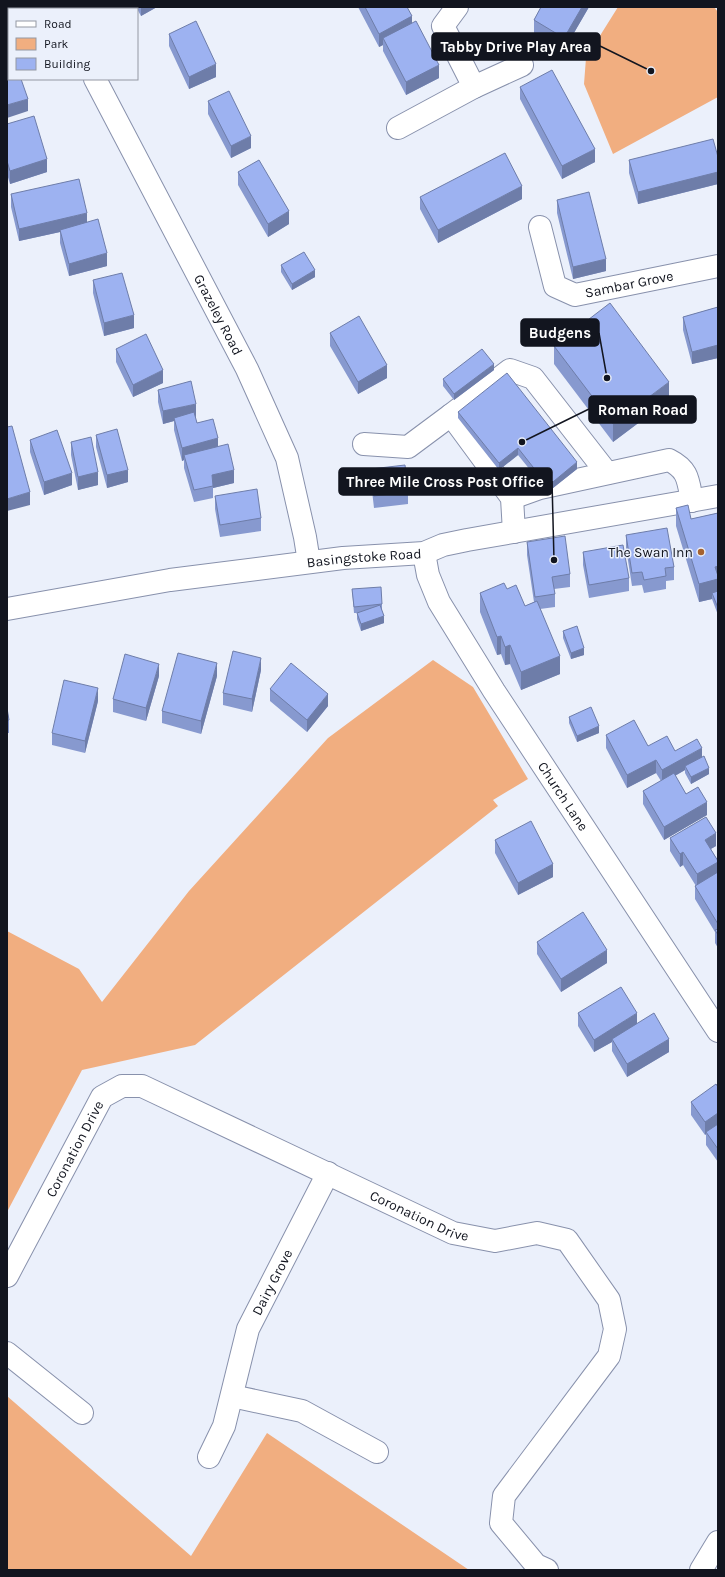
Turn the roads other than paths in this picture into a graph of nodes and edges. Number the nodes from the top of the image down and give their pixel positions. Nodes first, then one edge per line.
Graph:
1 (457, 7) edge
2 (522, 65) dead end
3 (96, 80) edge
4 (474, 87) junction
5 (398, 128) dead end
6 (540, 227) dead end
7 (718, 266) edge
8 (451, 415) junction
9 (364, 444) dead end
10 (606, 473) junction
11 (718, 496) edge
12 (512, 498) junction
13 (692, 501) junction
14 (514, 532) junction
15 (424, 554) junction
16 (309, 562) junction
17 (7, 609) edge
18 (718, 1031) edge
19 (328, 1173) junction
20 (7, 1276) edge
21 (7, 1353) edge
22 (232, 1396) junction
23 (82, 1414) dead end
24 (376, 1452) dead end
25 (209, 1457) dead end
26 (718, 1542) edge
27 (547, 1570) edge
28 (700, 1570) edge

1 - 4 street
2 - 4 street
3 - 16 street, Grazeley Road
4 - 5 street
6 - 7 street, Sambar Grove
8 - 9 street
8 - 10 street
8 - 12 street
10 - 12 street
10 - 13 street
11 - 13 street, Basingstoke Road
12 - 14 street
13 - 14 street, Basingstoke Road
14 - 15 street, Basingstoke Road
15 - 16 street, Basingstoke Road
15 - 18 street, Church Lane
16 - 17 street, Basingstoke Road
19 - 20 street, Coronation Drive
19 - 22 street, Dairy Grove
19 - 27 street, Coronation Drive
21 - 23 street
22 - 24 street
22 - 25 street, Dairy Grove
26 - 28 street

